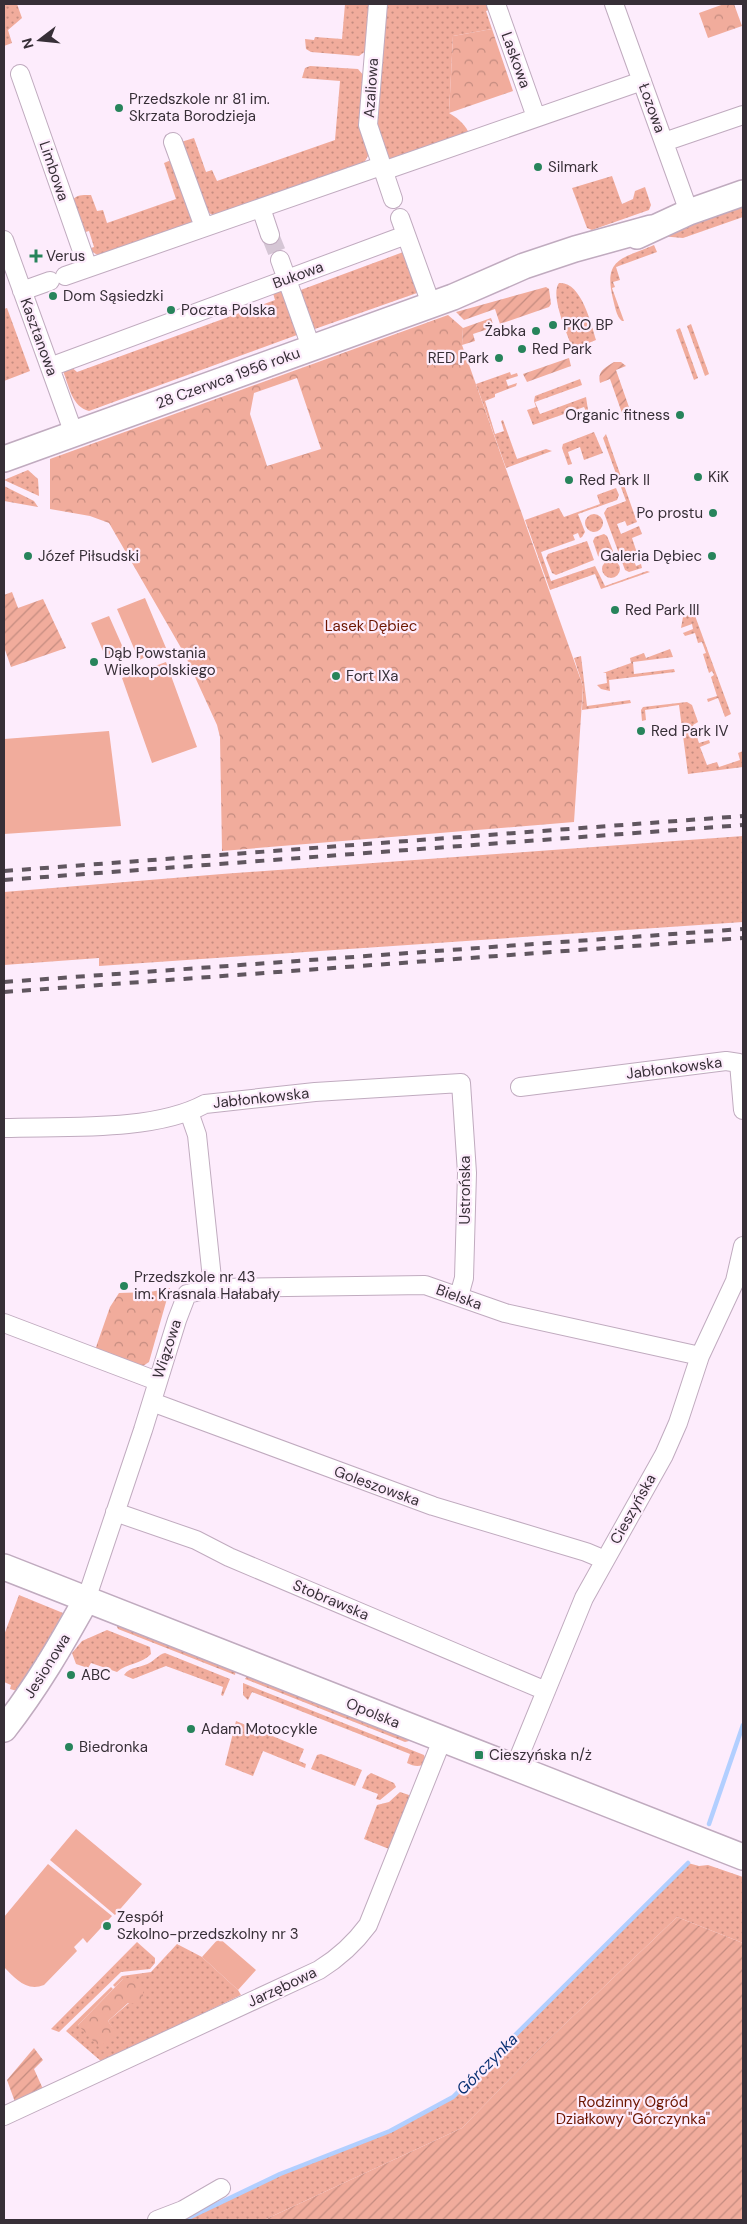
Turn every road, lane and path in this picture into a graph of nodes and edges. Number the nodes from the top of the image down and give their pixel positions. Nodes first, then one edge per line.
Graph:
1 (378, 4) edge
2 (496, 4) edge
3 (614, 4) edge
4 (20, 74) dead end
5 (642, 81) junction
6 (743, 115) edge
7 (536, 117) junction
8 (173, 142) dead end
9 (664, 142) junction
10 (382, 168) junction
11 (743, 193) edge
12 (393, 199) dead end
13 (261, 208) junction
14 (688, 212) junction
15 (400, 218) dead end
16 (204, 228) junction
17 (270, 235) tunnel mouth
18 (406, 235) junction
19 (4, 244) edge
20 (280, 260) tunnel mouth
21 (88, 268) junction
22 (286, 279) junction
23 (22, 291) junction
24 (442, 301) junction
25 (311, 347) junction
26 (50, 367) junction
27 (74, 434) junction
28 (4, 459) edge
29 (461, 1083) joint
30 (520, 1086) dead end
31 (743, 1110) edge
32 (189, 1112) junction
33 (4, 1128) edge
34 (743, 1246) edge
35 (214, 1288) junction
36 (459, 1296) junction
37 (4, 1323) edge
38 (700, 1356) junction
39 (157, 1380) junction
40 (152, 1402) junction
41 (115, 1512) junction
42 (605, 1560) junction
43 (4, 1567) edge
44 (86, 1600) junction
45 (546, 1691) junction
46 (4, 1728) edge
47 (442, 1740) junction
48 (514, 1769) junction
49 (743, 1857) edge
50 (4, 2116) edge
51 (221, 2188) dead end
52 (157, 2220) edge

1 - 10 street, Azaliowa
2 - 7 street, Laskowa
3 - 5 street, Łozowa
4 - 21 street, Limbowa
5 - 7 street
5 - 9 street, Łozowa
6 - 9 street
7 - 10 street
8 - 16 street
9 - 14 street, Łozowa
10 - 12 street, Azaliowa
10 - 13 street
11 - 14 street, 28 Czerwca 1956 roku
13 - 16 street
13 - 17 street
14 - 24 street, 28 Czerwca 1956 roku
15 - 18 street
16 - 21 street
18 - 22 street, Bukowa
18 - 24 street
19 - 23 street, Kasztanowa
20 - 22 street
21 - 23 street
22 - 25 street
22 - 26 street, Bukowa
23 - 26 street, Kasztanowa
24 - 25 street, 28 Czerwca 1956 roku
25 - 27 street, 28 Czerwca 1956 roku
26 - 27 street, Kasztanowa
27 - 28 street, 28 Czerwca 1956 roku
29 - 32 street, Jabłonkowska
29 - 36 street, Ustrońska
30 - 31 street, Jabłonkowska
32 - 33 street, Jabłonkowska
32 - 35 street
34 - 38 street, Cieszyńska
35 - 36 street, Bielska
35 - 39 street, Wiązowa
36 - 38 street, Bielska
37 - 39 street
38 - 42 street, Cieszyńska
39 - 40 street, Wiązowa
40 - 41 street, Wiązowa
40 - 42 street, Goleszowska
41 - 44 street, Wiązowa
41 - 45 street, Stobrawska
42 - 45 street, Cieszyńska
43 - 44 street, Opolska
44 - 46 street, Jesionowa
44 - 47 street, Opolska
45 - 48 street, Cieszyńska
47 - 48 street, Opolska
47 - 50 street, Jarzębowa
48 - 49 street, Opolska
51 - 52 street

